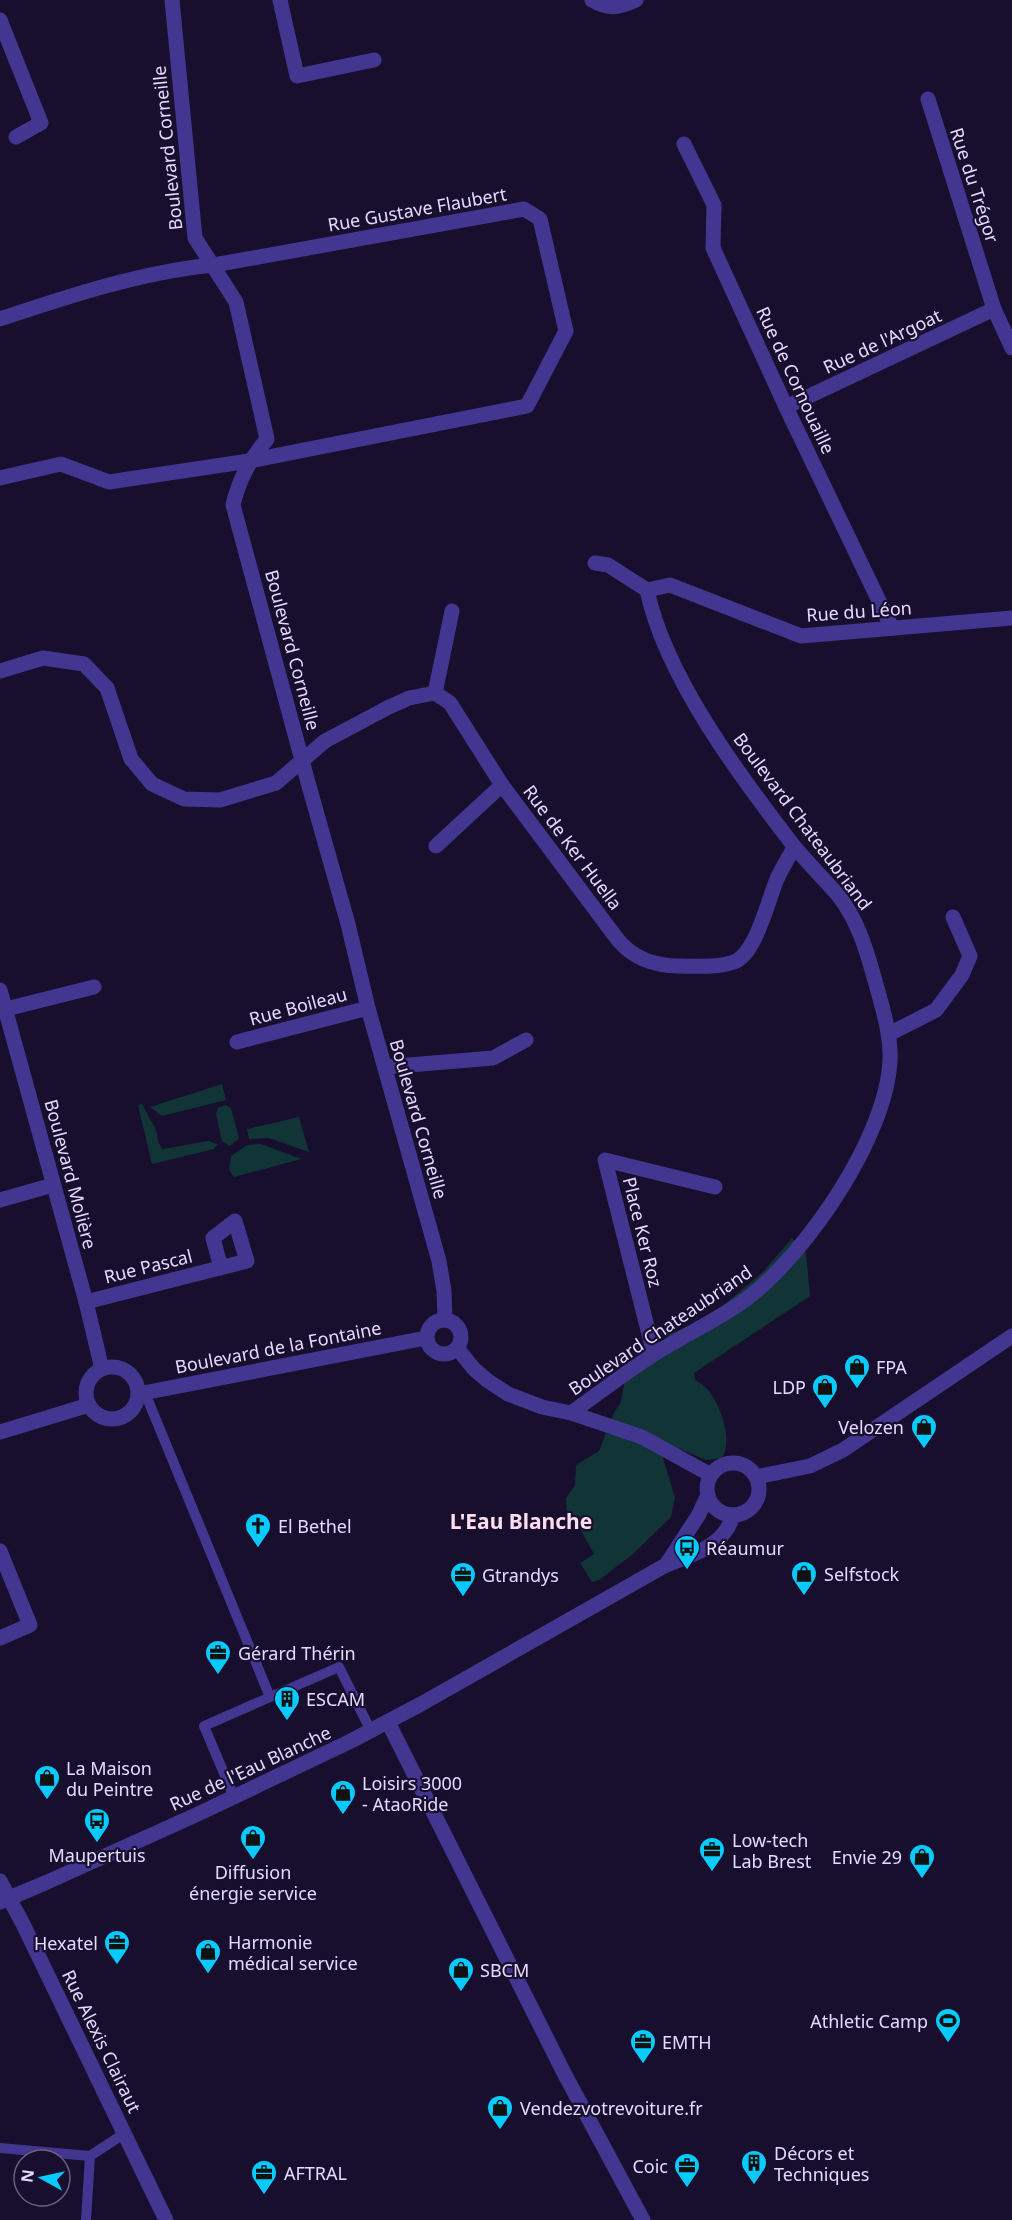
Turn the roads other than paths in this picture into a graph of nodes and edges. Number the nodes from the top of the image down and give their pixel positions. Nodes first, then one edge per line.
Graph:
1 (172, 0) edge
2 (280, 0) edge
3 (592, 0) edge
4 (636, 0) edge
5 (0, 20) edge
6 (374, 60) dead end
7 (928, 99) dead end
8 (16, 137) dead end
9 (684, 144) dead end
10 (214, 265) junction
11 (994, 309) junction
12 (0, 319) edge
13 (1012, 348) edge
14 (786, 408) junction
15 (249, 462) junction
16 (0, 478) edge
17 (595, 563) dead end
18 (647, 590) junction
19 (452, 611) dead end
20 (1012, 618) edge
21 (892, 628) junction
22 (0, 671) edge
23 (435, 693) junction
24 (303, 760) junction
25 (502, 784) junction
26 (436, 846) dead end
27 (794, 847) junction
28 (953, 917) dead end
29 (94, 987) dead end
30 (0, 990) edge
31 (368, 1008) junction
32 (6, 1009) junction
33 (889, 1034) junction
34 (526, 1040) dead end
35 (237, 1042) dead end
36 (385, 1067) junction
37 (53, 1185) junction
38 (715, 1187) dead end
39 (0, 1200) edge
40 (221, 1268) dead end
41 (86, 1302) junction
42 (445, 1319) junction
43 (1012, 1336) edge
44 (426, 1338) junction
45 (457, 1348) junction
46 (654, 1354) junction
47 (102, 1369) junction
48 (142, 1393) junction
49 (89, 1405) junction
50 (571, 1413) junction
51 (0, 1432) edge
52 (711, 1475) junction
53 (756, 1477) junction
54 (708, 1495) junction
55 (733, 1515) junction
56 (0, 1551) edge
57 (666, 1565) junction
58 (0, 1638) edge
59 (270, 1697) junction
60 (388, 1722) junction
61 (370, 1731) junction
62 (234, 1797) junction
63 (0, 1881) edge
64 (5, 1899) edge
65 (125, 2133) junction
66 (0, 2148) edge
67 (90, 2156) junction
68 (86, 2220) edge
69 (166, 2220) edge
70 (643, 2220) edge

1 - 10 street, Boulevard Corneille
2 - 6 street
3 - 4 street
5 - 8 street
7 - 11 street, Rue du Trégor
9 - 14 street, Rue de Cornouaille
10 - 12 street
10 - 15 street, Boulevard Corneille
10 - 15 street, Rue Gustave Flaubert
11 - 13 street, Rue du Trégor
11 - 14 street, Rue de l'Argoat
14 - 21 street, Rue de Cornouaille
15 - 16 street
15 - 24 street, Boulevard Corneille
17 - 18 street
18 - 21 street, Rue du Léon
18 - 27 street, Boulevard Chateaubriand
19 - 23 street
20 - 21 street, Rue du Léon
22 - 24 street
23 - 24 street
23 - 25 street, Rue de Ker Huella
24 - 31 street, Boulevard Corneille
25 - 26 street
25 - 27 street, Rue de Ker Huella
27 - 33 street, Boulevard Chateaubriand
28 - 33 street
29 - 32 street
30 - 32 street, Boulevard Molière
31 - 35 street, Rue Boileau
31 - 36 street, Boulevard Corneille
32 - 37 street, Boulevard Molière
33 - 46 street, Boulevard Chateaubriand
34 - 36 street
36 - 42 street, Boulevard Corneille
37 - 39 street
37 - 41 street, Boulevard Molière
38 - 46 street, Place Ker Roz
40 - 41 street, Rue Pascal
41 - 47 street, Boulevard Molière
42 - 44 street
42 - 45 street
43 - 53 street
44 - 45 street
44 - 48 street, Boulevard de la Fontaine
45 - 50 street
46 - 50 street, Boulevard Chateaubriand
47 - 48 street
47 - 49 street
48 - 49 street
48 - 59 lane
49 - 51 street
50 - 52 street
52 - 53 street
52 - 54 street
53 - 55 street
54 - 55 street
54 - 57 street, Rue de l'Eau Blanche
55 - 57 street, Rue de l'Eau Blanche
56 - 58 street
57 - 60 street, Rue de l'Eau Blanche
59 - 61 lane
59 - 62 lane
60 - 61 street, Rue de l'Eau Blanche
60 - 70 street
61 - 62 street, Rue de l'Eau Blanche
62 - 64 street, Rue de l'Eau Blanche
63 - 64 street, Rue Alexis Clairaut
64 - 65 street, Rue Alexis Clairaut
65 - 67 lane
65 - 69 street, Rue Alexis Clairaut
66 - 67 lane
67 - 68 lane

